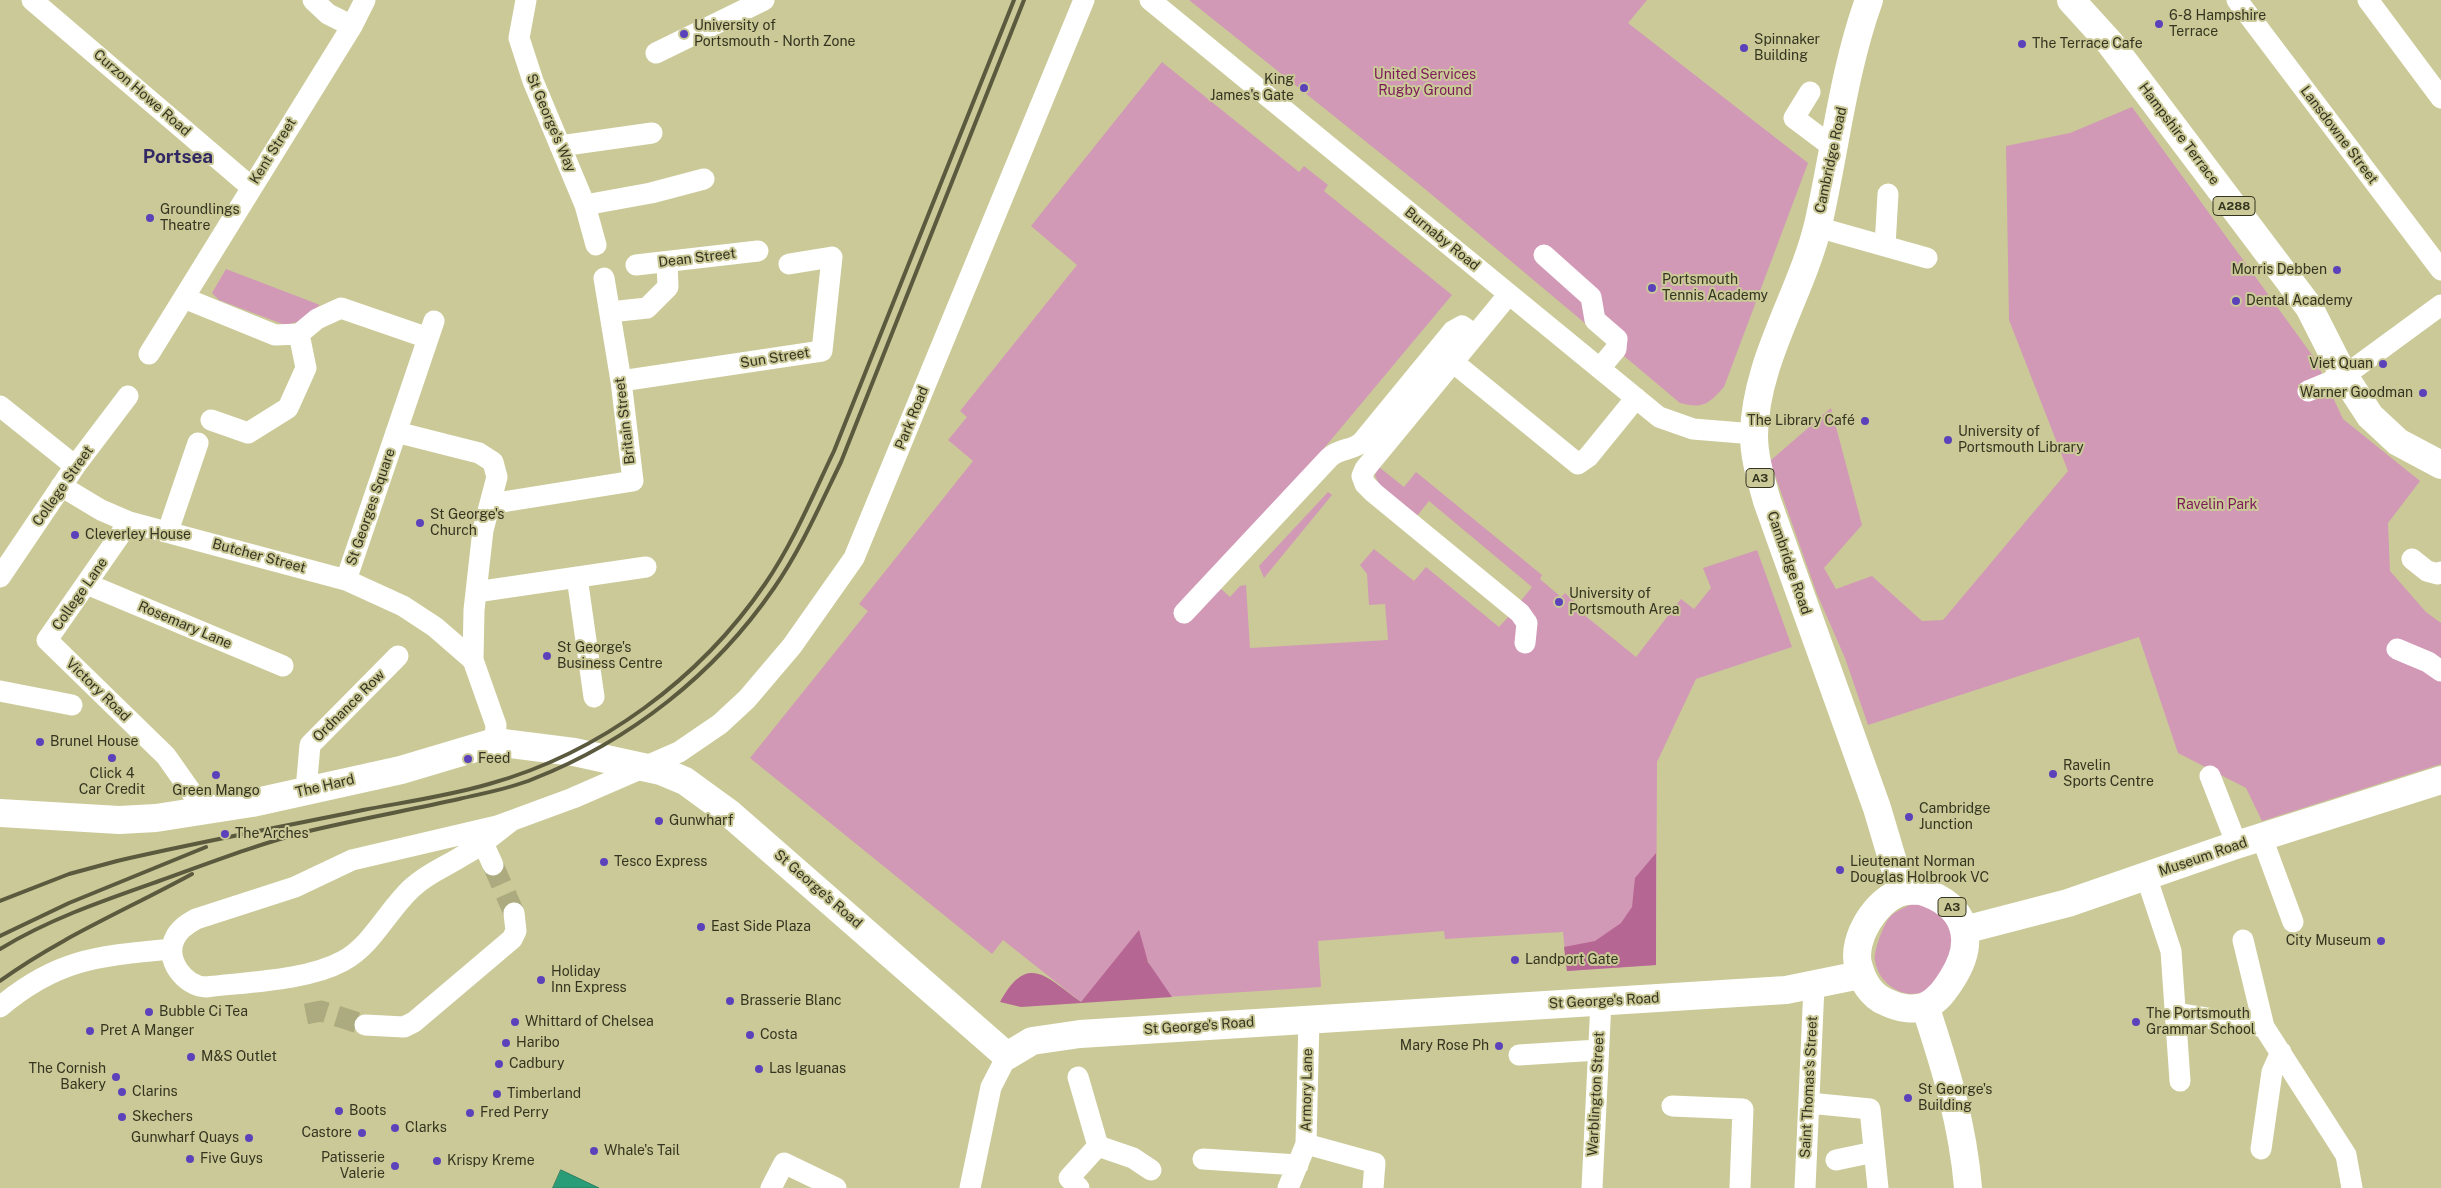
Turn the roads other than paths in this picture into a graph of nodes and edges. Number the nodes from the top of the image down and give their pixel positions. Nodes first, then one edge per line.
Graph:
1 (32, 0) edge
2 (312, 0) edge
3 (365, 0) edge
4 (526, 0) edge
5 (764, 0) edge
6 (1084, 0) edge
7 (1150, 0) edge
8 (1862, 0) edge
9 (1869, 0) edge
10 (2070, 0) edge
11 (2088, 0) edge
12 (2237, 0) edge
13 (2368, 0) edge
14 (352, 26) junction
15 (2110, 43) junction
16 (656, 53) dead end
17 (1853, 54) junction
18 (1810, 92) dead end
19 (2441, 98) edge
20 (652, 133) dead end
21 (560, 146) junction
22 (1834, 148) junction
23 (704, 179) dead end
24 (251, 187) junction
25 (1888, 194) dead end
26 (585, 205) junction
27 (1817, 227) junction
28 (596, 245) dead end
29 (1885, 246) junction
30 (758, 251) dead end
31 (1544, 255) dead end
32 (1927, 258) dead end
33 (667, 262) junction
34 (789, 264) dead end
35 (636, 265) dead end
36 (2441, 270) edge
37 (604, 278) dead end
38 (1509, 294) junction
39 (184, 298) junction
40 (2441, 306) edge
41 (610, 312) junction
42 (299, 334) junction
43 (1475, 335) junction
44 (149, 354) dead end
45 (1453, 362) junction
46 (1600, 368) junction
47 (2344, 376) junction
48 (621, 381) junction
49 (2308, 391) dead end
50 (128, 396) dead end
51 (1636, 398) junction
52 (0, 406) edge
53 (210, 420) dead end
54 (396, 432) junction
55 (1754, 434) junction
56 (198, 443) dead end
57 (2441, 465) edge
58 (75, 466) junction
59 (62, 486) junction
60 (490, 504) junction
61 (129, 522) junction
62 (168, 531) junction
63 (2412, 560) dead end
64 (646, 567) dead end
65 (0, 577) edge
66 (576, 577) junction
67 (2440, 579) edge
68 (346, 580) junction
69 (86, 584) junction
70 (476, 592) junction
71 (1184, 613) dead end
72 (47, 640) joint
73 (1525, 643) dead end
74 (2397, 649) dead end
75 (398, 656) dead end
76 (473, 660) junction
77 (284, 666) dead end
78 (2441, 671) edge
79 (0, 691) edge
80 (594, 697) dead end
81 (72, 705) dead end
82 (495, 742) junction
83 (645, 768) junction
84 (2210, 776) dead end
85 (2441, 780) edge
86 (306, 790) junction
87 (204, 810) junction
88 (0, 813) edge
89 (492, 840) junction
90 (2249, 841) junction
91 (2146, 876) junction
92 (1902, 892) junction
93 (514, 913) tunnel mouth
94 (2293, 922) dead end
95 (1964, 930) junction
96 (2243, 940) dead end
97 (172, 949) junction
98 (1860, 975) junction
99 (1814, 986) junction
100 (1601, 1001) junction
101 (1925, 1006) junction
102 (0, 1007) edge
103 (2176, 1013) junction
104 (1309, 1019) junction
105 (365, 1025) tunnel mouth
106 (2264, 1027) junction
107 (1598, 1050) junction
108 (2280, 1052) junction
109 (1519, 1055) dead end
110 (1007, 1056) junction
111 (1078, 1077) dead end
112 (2180, 1081) dead end
113 (1809, 1103) junction
114 (1672, 1106) dead end
115 (1306, 1144) junction
116 (1098, 1146) junction
117 (2261, 1149) dead end
118 (1874, 1152) junction
119 (1203, 1159) dead end
120 (1836, 1160) dead end
121 (1298, 1165) junction
122 (1150, 1170) dead end
123 (1074, 1183) edge
124 (771, 1188) edge
125 (836, 1188) edge
126 (970, 1188) edge
127 (1288, 1188) edge
128 (1373, 1188) edge
129 (1592, 1188) edge
130 (1740, 1188) edge
131 (1805, 1188) edge
132 (1878, 1188) edge
133 (1968, 1188) edge
134 (2352, 1188) edge

1 - 24 street, Curzon Howe Road
2 - 14 street
3 - 14 street, Kent Street
4 - 21 street, St George's Way
5 - 16 street
6 - 83 street, Park Road
7 - 38 street, Burnaby Road
8 - 17 main road, Cambridge Road / A3
9 - 17 main road, Cambridge Road / A3
10 - 15 main road, Hampshire Terrace / A288
11 - 15 main road, Hampshire Terrace / A288
12 - 36 street, Lansdowne Street
13 - 19 street
14 - 24 street, Kent Street
15 - 47 main road, Hampshire Terrace / A288
17 - 22 main road, Cambridge Road / A3
18 - 22 street
20 - 21 street
21 - 26 street, St George's Way
22 - 27 main road, Cambridge Road / A3
23 - 26 street
24 - 39 street, Kent Street
25 - 29 street
26 - 28 street, St George's Way
27 - 29 street
27 - 55 main road, Cambridge Road / A3
29 - 32 street
30 - 33 street, Dean Street
31 - 46 street
33 - 35 street, Dean Street
33 - 41 street
34 - 48 street, Sun Street
37 - 41 street, Britain Street
38 - 43 street
38 - 46 street, Burnaby Road
39 - 42 street
39 - 44 street, Kent Street
40 - 47 street
41 - 48 street, Britain Street
42 - 53 street
42 - 54 street, St Georges Square
43 - 45 street
43 - 71 street
45 - 51 street
45 - 73 street
46 - 51 street, Burnaby Road
47 - 49 street
47 - 57 main road, A288
48 - 60 street, Britain Street
50 - 58 street, College Street
51 - 55 street, Burnaby Road
52 - 58 street
54 - 60 street, St Georges Square
54 - 68 street, St Georges Square
55 - 92 main road, Cambridge Road / A3
56 - 62 street
58 - 59 street, College Street
59 - 61 street, Butcher Street
59 - 65 street, College Street
60 - 70 street, St Georges Square
61 - 62 street, Butcher Street
61 - 69 street, College Lane
62 - 68 street, Butcher Street
63 - 67 street
64 - 66 street
66 - 70 street
66 - 80 street
68 - 76 street, St Georges Square
69 - 72 street, College Lane
69 - 77 street, Rosemary Lane
70 - 76 street, St Georges Square
72 - 87 street, Victory Road
74 - 78 street
75 - 86 street, Ordnance Row
76 - 82 street, St Georges Square
79 - 81 street
82 - 83 main road, The Hard
82 - 86 main road, The Hard
83 - 89 street, Park Road
83 - 110 main road, St George's Road
84 - 90 street
85 - 90 main road, Museum Road
86 - 87 main road, The Hard
87 - 88 main road, The Hard
89 - 97 street
89 - 97 street
90 - 91 main road, Museum Road
90 - 94 street
91 - 95 main road, Museum Road
91 - 103 street
92 - 95 main road, A3
92 - 98 main road
93 - 105 street
95 - 101 main road, A3
96 - 106 street
97 - 102 street
98 - 99 main road, St George's Road
98 - 101 main road
99 - 100 main road, St George's Road
99 - 113 street, Saint Thomas's Street
100 - 104 main road, St George's Road
100 - 107 street, Warblington Street
101 - 133 main road
103 - 106 street
103 - 112 street
104 - 110 main road, St George's Road
104 - 115 street, Armory Lane
106 - 108 street
107 - 109 street
107 - 129 street, Warblington Street
108 - 117 street
108 - 134 street
110 - 126 street
111 - 116 street
113 - 118 street
113 - 131 street, Saint Thomas's Street
114 - 130 street
115 - 121 street, Armory Lane
115 - 128 street
116 - 122 street
116 - 123 street
118 - 120 street
118 - 132 street
119 - 121 street
121 - 127 street, Armory Lane
124 - 125 street

